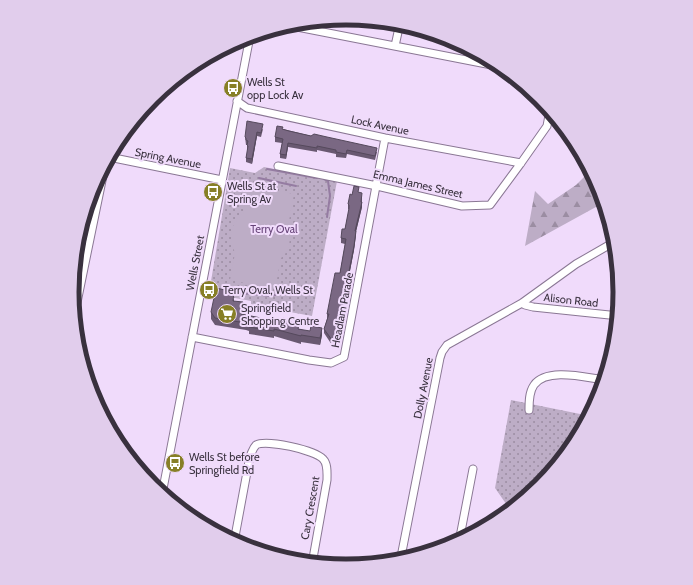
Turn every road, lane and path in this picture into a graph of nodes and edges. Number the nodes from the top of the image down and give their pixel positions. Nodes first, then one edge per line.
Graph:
1 (304, 28) edge
2 (398, 30) edge
3 (249, 43) edge
4 (394, 46) junction
5 (484, 64) edge
6 (237, 101) junction
7 (549, 117) edge
8 (385, 138) junction
9 (115, 158) edge
10 (521, 163) junction
11 (278, 166) dead end
12 (222, 180) junction
13 (101, 186) edge
14 (377, 186) junction
15 (610, 245) edge
16 (79, 293) edge
17 (522, 303) junction
18 (613, 315) edge
19 (192, 337) junction
20 (600, 379) edge
21 (529, 410) dead end
22 (473, 469) dead end
23 (163, 488) edge
24 (460, 534) edge
25 (235, 536) edge
26 (401, 554) edge
27 (313, 558) edge

1 - 4 street
2 - 4 street
3 - 6 street, Wells Street
4 - 5 street
6 - 8 street, Lock Avenue
6 - 12 street, Wells Street
7 - 10 street, Emma James Street
8 - 10 street, Lock Avenue
8 - 14 street, Headlam Parade
9 - 12 street, Spring Avenue
10 - 14 street, Emma James Street
11 - 14 street, Emma James Street
12 - 19 street, Wells Street
13 - 16 street
14 - 19 street, Headlam Parade
15 - 17 street, Dolly Avenue
17 - 18 street, Alison Road
17 - 26 street, Dolly Avenue
19 - 23 street, Wells Street
20 - 21 street
22 - 24 street
25 - 27 street, Cary Crescent

